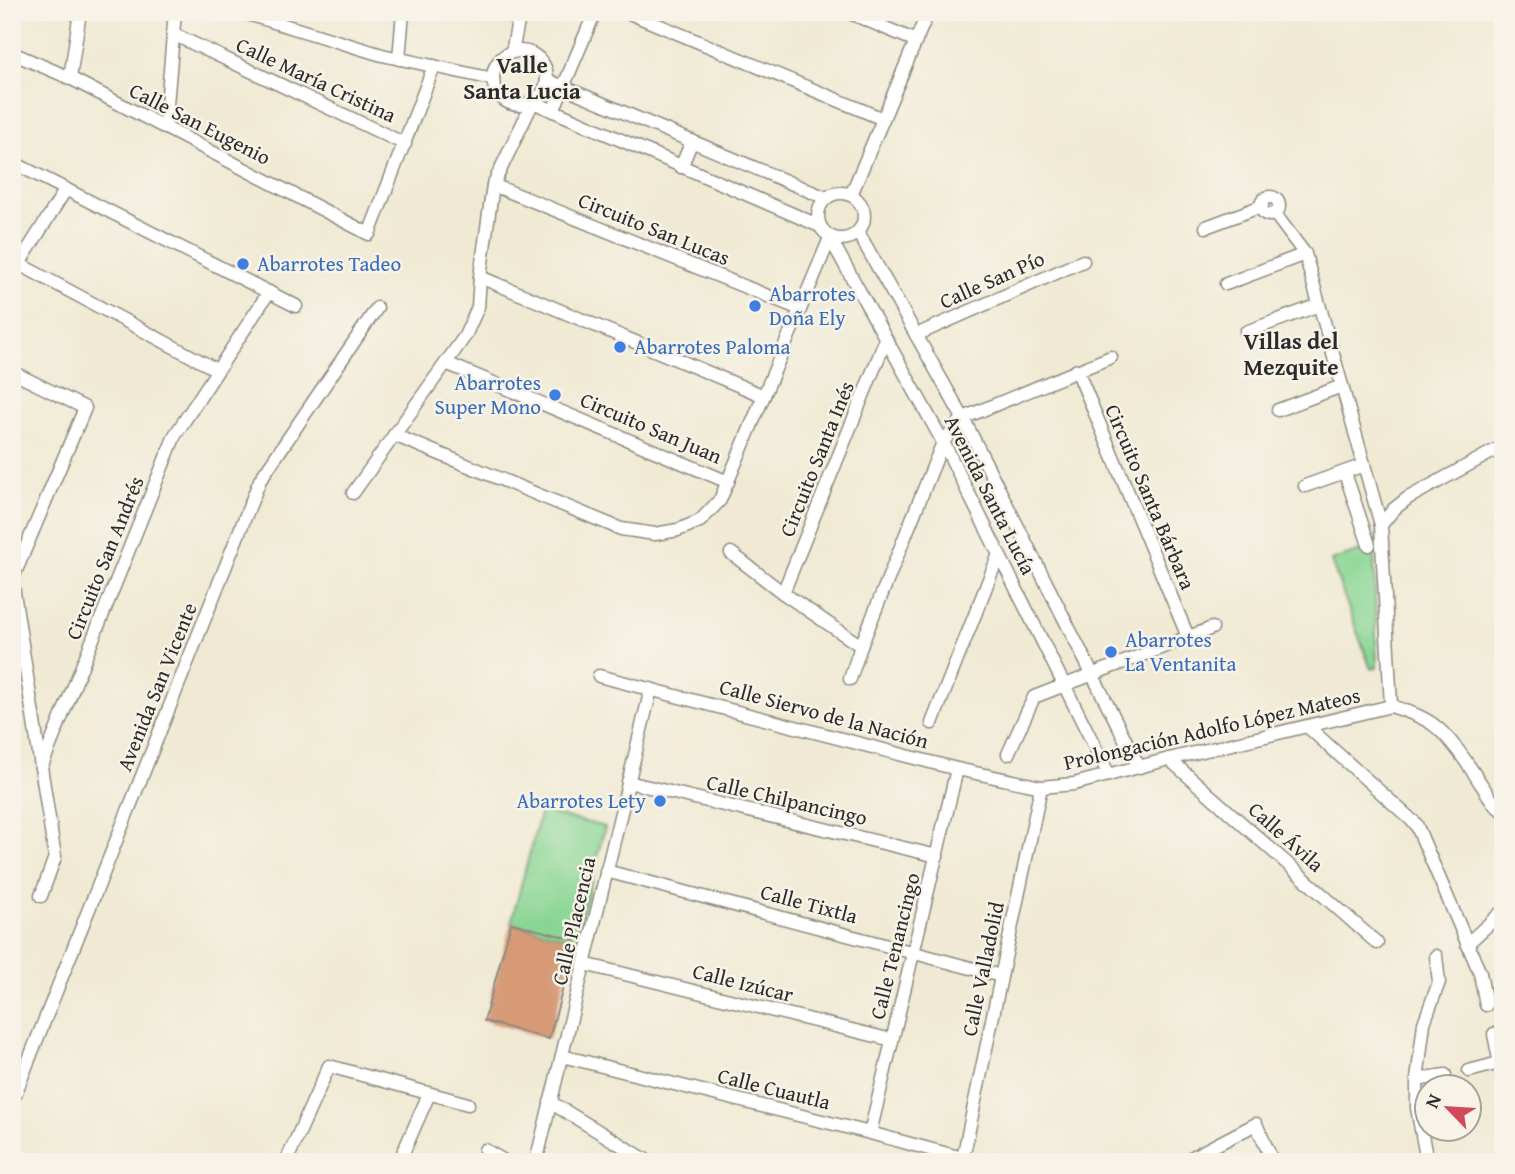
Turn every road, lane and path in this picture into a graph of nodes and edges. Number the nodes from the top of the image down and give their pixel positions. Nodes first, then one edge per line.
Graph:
1 (80, 12) edge
2 (175, 12) edge
3 (241, 12) edge
4 (403, 12) edge
5 (520, 12) edge
6 (595, 12) edge
7 (627, 12) edge
8 (848, 12) edge
9 (928, 12) edge
10 (173, 34) junction
11 (916, 41) junction
12 (512, 52) junction
13 (12, 53) edge
14 (399, 59) junction
15 (433, 66) junction
16 (70, 78) junction
17 (494, 79) junction
18 (547, 80) junction
19 (563, 88) junction
20 (533, 102) junction
21 (553, 111) junction
22 (883, 120) junction
23 (165, 128) junction
24 (692, 141) junction
25 (405, 144) junction
26 (12, 162) edge
27 (681, 167) junction
28 (493, 185) junction
29 (66, 189) junction
30 (851, 195) junction
31 (826, 198) junction
32 (820, 226) junction
33 (1206, 227) dead end
34 (858, 232) junction
35 (830, 237) junction
36 (1305, 254) junction
37 (1083, 261) dead end
38 (16, 270) edge
39 (480, 276) junction
40 (1226, 284) dead end
41 (269, 292) junction
42 (1319, 305) junction
43 (296, 306) dead end
44 (377, 308) dead end
45 (800, 309) junction
46 (1246, 332) dead end
47 (916, 335) junction
48 (887, 339) junction
49 (1111, 356) dead end
50 (446, 362) junction
51 (217, 370) junction
52 (1077, 370) junction
53 (12, 372) edge
54 (1342, 386) junction
55 (764, 396) junction
56 (1279, 410) dead end
57 (963, 418) junction
58 (394, 435) junction
59 (943, 442) junction
60 (1503, 446) edge
61 (1364, 465) junction
62 (1345, 473) junction
63 (728, 482) junction
64 (1306, 486) dead end
65 (353, 493) dead end
66 (1381, 525) junction
67 (1369, 545) dead end
68 (731, 553) dead end
69 (999, 554) junction
70 (12, 580) edge
71 (783, 593) junction
72 (1212, 628) dead end
73 (1188, 637) junction
74 (861, 646) junction
75 (1093, 674) junction
76 (599, 676) dead end
77 (850, 679) dead end
78 (1064, 685) junction
79 (651, 689) junction
80 (1391, 706) junction
81 (932, 723) dead end
82 (1307, 726) junction
83 (1008, 754) dead end
84 (1170, 759) junction
85 (1139, 766) junction
86 (41, 768) junction
87 (957, 769) junction
88 (1109, 775) junction
89 (628, 782) junction
90 (1041, 788) junction
91 (1503, 811) edge
92 (937, 856) junction
93 (606, 871) junction
94 (41, 896) dead end
95 (1503, 911) edge
96 (1377, 943) dead end
97 (1467, 944) junction
98 (914, 952) junction
99 (1436, 956) dead end
100 (584, 964) junction
101 (1001, 976) junction
102 (1486, 1005) dead end
103 (1498, 1034) edge
104 (892, 1040) junction
105 (562, 1056) junction
106 (1499, 1063) junction
107 (1469, 1071) dead end
108 (1418, 1072) edge
109 (1503, 1079) edge
110 (429, 1094) junction
111 (12, 1102) edge
112 (550, 1102) junction
113 (468, 1104) dead end
114 (870, 1133) junction
115 (1423, 1142) edge
116 (485, 1150) dead end
117 (963, 1158) junction
118 (286, 1162) edge
119 (398, 1162) edge
120 (506, 1162) edge
121 (536, 1162) edge
122 (649, 1162) edge
123 (977, 1162) edge
124 (1183, 1162) edge
125 (1273, 1162) edge
126 (1427, 1162) edge

1 - 16 street
2 - 10 street
3 - 14 street
4 - 14 street
5 - 12 street
6 - 19 street
7 - 22 street
8 - 11 street
9 - 11 street
10 - 23 street
10 - 25 street, Calle María Cristina
11 - 22 street
12 - 17 street
12 - 18 street
13 - 16 street, Calle San Eugenio
14 - 15 street
15 - 17 street
15 - 25 street
16 - 23 street, Calle San Eugenio
17 - 20 street
18 - 19 street
18 - 20 street
19 - 21 street
19 - 24 street
20 - 21 street
20 - 28 street
21 - 27 street
22 - 30 street
23 - 25 street, Calle San Eugenio
24 - 27 street
24 - 31 street
26 - 29 street
27 - 32 street
28 - 39 street
28 - 45 street, Circuito San Lucas
29 - 38 street
29 - 41 street
30 - 31 street
30 - 34 street
31 - 32 street
32 - 35 street
33 - 36 street
34 - 35 street
34 - 47 street, Avenida Santa Lucía
35 - 45 street
35 - 48 street, Avenida Santa Lucía
36 - 40 street
36 - 42 street
37 - 47 street, Calle San Pío
38 - 51 street
39 - 50 street
39 - 55 street
41 - 43 street
41 - 51 street, Circuito San Andrés
42 - 46 street
42 - 54 street
44 - 111 street, Avenida San Vicente
45 - 55 street
47 - 57 street, Avenida Santa Lucía
48 - 59 street, Avenida Santa Lucía
48 - 71 street, Circuito Santa Inés
49 - 52 street
50 - 58 street
50 - 63 street, Circuito San Juan
51 - 86 street, Circuito San Andrés
52 - 57 street
52 - 73 street, Circuito Santa Bárbara
53 - 70 street
54 - 56 street
54 - 61 street
55 - 63 street
57 - 59 street
57 - 75 street, Avenida Santa Lucía
58 - 63 street, Circuito San Juan
58 - 65 street
59 - 69 street, Avenida Santa Lucía
59 - 74 street
60 - 66 street
61 - 62 street
61 - 66 street
62 - 64 street
62 - 67 street
66 - 80 street
68 - 71 street
69 - 78 street, Avenida Santa Lucía
69 - 81 street
70 - 86 street
71 - 74 street
72 - 73 street
73 - 75 street
74 - 77 street
75 - 78 street
75 - 85 street, Avenida Santa Lucía
76 - 79 street, Calle Siervo de la Nación
78 - 83 street
78 - 88 street, Avenida Santa Lucía
79 - 87 street, Calle Siervo de la Nación
79 - 89 street, Calle Placencia
80 - 82 street, Prolongación Adolfo López Mateos
80 - 91 street
82 - 84 street, Prolongación Adolfo López Mateos
82 - 97 street
84 - 85 street, Prolongación Adolfo López Mateos
84 - 96 street, Calle Ávila
85 - 88 street, Prolongación Adolfo López Mateos
86 - 94 street
87 - 90 street, Calle Siervo de la Nación
87 - 92 street, Calle Tenancingo
88 - 90 street, Prolongación Adolfo López Mateos
89 - 92 street, Calle Chilpancingo
89 - 93 street, Calle Placencia
90 - 101 street, Calle Valladolid
92 - 98 street, Calle Tenancingo
93 - 98 street, Calle Tixtla
93 - 100 street, Calle Placencia
95 - 97 street
97 - 102 street
98 - 101 street, Calle Tixtla
98 - 104 street, Calle Tenancingo
99 - 108 street
100 - 104 street, Calle Izúcar
100 - 105 street, Calle Placencia
101 - 117 street, Calle Valladolid
103 - 106 street
104 - 114 street, Calle Tenancingo
105 - 112 street, Calle Placencia
105 - 114 street, Calle Cuautla
106 - 107 street
106 - 109 street
110 - 113 street
110 - 118 street
110 - 119 street
112 - 121 street, Calle Placencia
112 - 122 street
114 - 117 street, Calle Cuautla
115 - 126 street
116 - 120 street
117 - 123 street, Calle Cuautla
124 - 125 street

